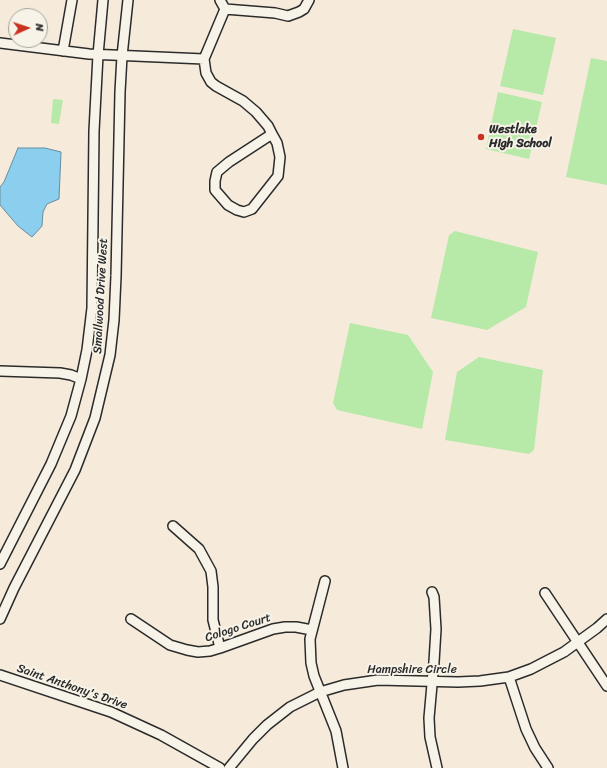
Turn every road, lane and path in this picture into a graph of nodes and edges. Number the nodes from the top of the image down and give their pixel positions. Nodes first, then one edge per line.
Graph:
1 (72, 0) edge
2 (103, 0) edge
3 (128, 0) edge
4 (220, 0) edge
5 (309, 0) edge
6 (225, 9) junction
7 (0, 43) edge
8 (63, 51) junction
9 (98, 55) junction
10 (122, 56) junction
11 (204, 59) junction
12 (272, 134) junction
13 (0, 370) edge
14 (81, 379) junction
15 (173, 526) dead end
16 (0, 564) edge
17 (325, 580) dead end
18 (432, 592) dead end
19 (545, 593) dead end
20 (0, 619) edge
21 (131, 619) dead end
22 (607, 619) edge
23 (312, 630) junction
24 (578, 643) junction
25 (220, 648) junction
26 (0, 675) edge
27 (509, 677) junction
28 (432, 682) junction
29 (607, 686) edge
30 (320, 692) junction
31 (220, 768) edge
32 (230, 768) edge
33 (344, 768) edge
34 (437, 768) edge
35 (548, 768) edge

1 - 8 street
2 - 9 street, Smallwood Drive West
3 - 10 street, Smallwood Drive West
4 - 6 street
5 - 6 street
6 - 11 street
7 - 8 street
8 - 9 street
9 - 10 street
9 - 14 street, Smallwood Drive West
10 - 11 street
10 - 20 street, Smallwood Drive West
11 - 12 street
12 - 12 street
13 - 14 street
14 - 16 street, Smallwood Drive West
15 - 25 street
17 - 23 street
18 - 28 street
19 - 24 street
21 - 25 street, Cologo Court
22 - 24 street, Hampshire Circle
23 - 25 street, Cologo Court
23 - 30 street
24 - 27 street, Hampshire Circle
24 - 29 street
26 - 31 street, Saint Anthony's Drive
27 - 28 street, Hampshire Circle
27 - 35 street
28 - 30 street, Hampshire Circle
28 - 34 street
30 - 32 street, Hampshire Circle
30 - 33 street

